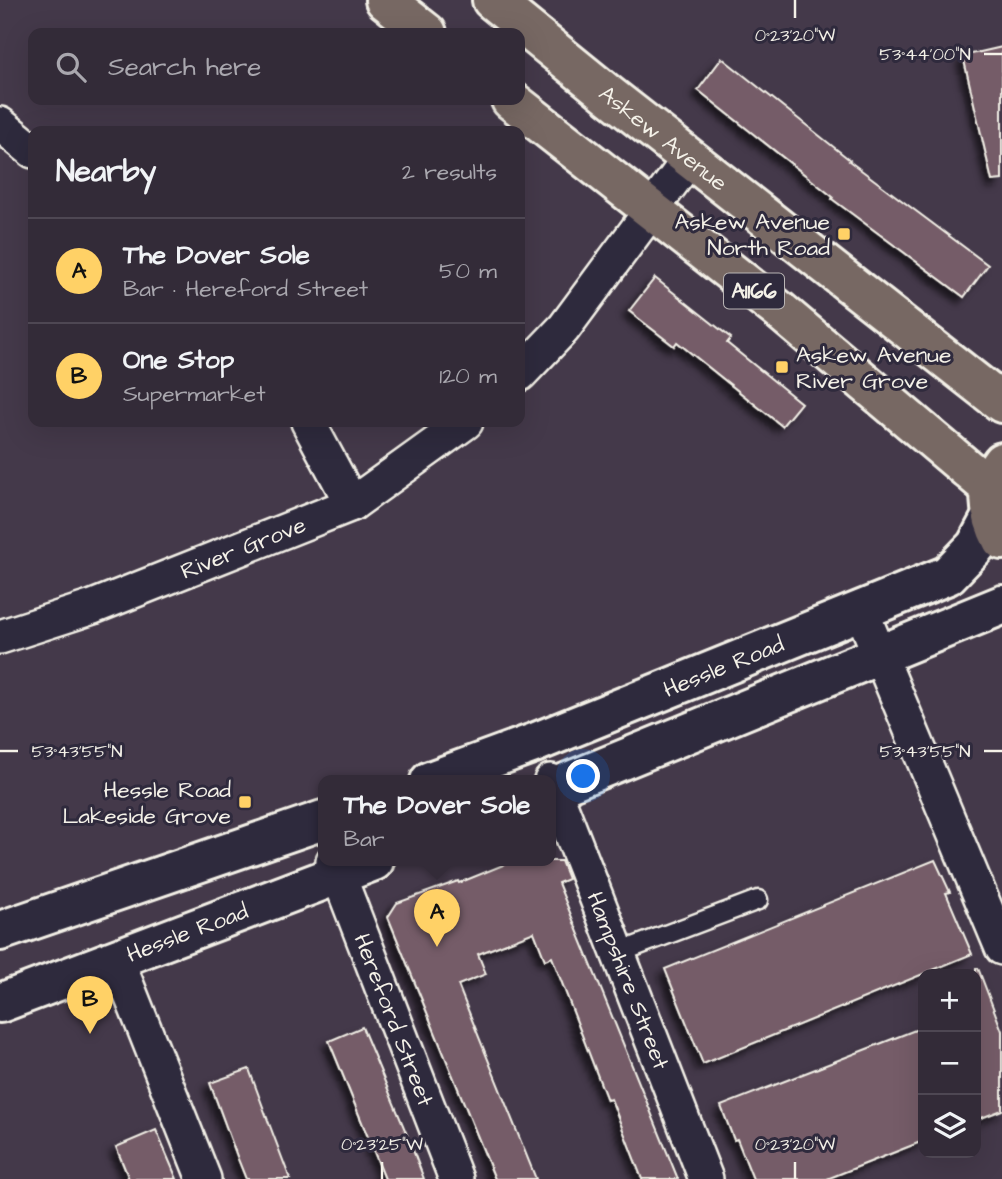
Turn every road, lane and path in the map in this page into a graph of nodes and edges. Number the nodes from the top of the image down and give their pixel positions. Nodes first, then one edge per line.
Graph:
1 (385, 0) edge
2 (492, 0) edge
3 (421, 28) edge
4 (517, 105) edge
5 (0, 124) edge
6 (28, 147) edge
7 (690, 158) junction
8 (652, 211) junction
9 (525, 369) edge
10 (1002, 403) edge
11 (311, 427) edge
12 (459, 427) edge
13 (996, 502) edge
14 (352, 504) junction
15 (1002, 605) edge
16 (860, 610) junction
17 (0, 637) edge
18 (880, 656) junction
19 (534, 743) junction
20 (446, 775) edge
21 (548, 775) edge
22 (556, 783) edge
23 (556, 795) edge
24 (318, 827) edge
25 (336, 868) edge
26 (758, 900) dead end
27 (0, 931) edge
28 (1002, 948) edge
29 (618, 953) junction
30 (117, 960) junction
31 (0, 1003) edge
32 (204, 1179) edge
33 (456, 1179) edge
34 (706, 1179) edge

1 - 3 main road
2 - 7 main road, Askew Avenue / A1166
4 - 8 main road, A1166
5 - 6 street
7 - 8 street
7 - 10 main road, Askew Avenue / A1166
8 - 9 street
8 - 13 main road, A1166
11 - 14 street
12 - 14 street, River Grove
13 - 16 street, Hessle Road
14 - 17 street, River Grove
15 - 18 street
16 - 18 street
16 - 19 street, Hessle Road
18 - 22 street
18 - 28 street
19 - 20 street, Hessle Road
19 - 21 street, Hampshire Street
23 - 29 street, Hampshire Street
24 - 27 street
25 - 30 street, Hessle Road
25 - 33 street, Hereford Street
26 - 29 lane
29 - 34 street, Hampshire Street
30 - 31 street, Hessle Road
30 - 32 street

